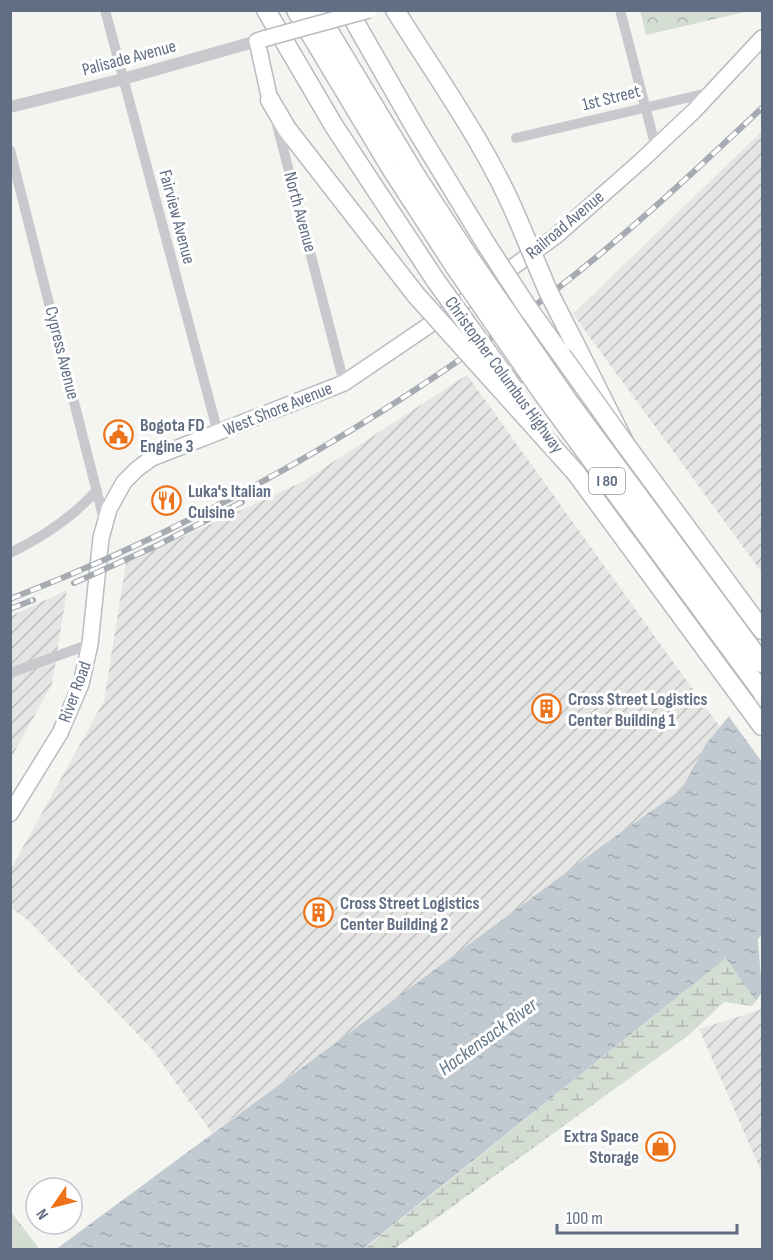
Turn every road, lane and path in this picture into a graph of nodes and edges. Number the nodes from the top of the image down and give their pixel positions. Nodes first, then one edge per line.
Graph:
1 (105, 10) edge
2 (266, 10) edge
3 (296, 10) edge
4 (316, 10) edge
5 (348, 10) edge
6 (369, 10) edge
7 (395, 10) edge
8 (620, 10) edge
9 (762, 38) edge
10 (260, 40) junction
11 (123, 79) junction
12 (713, 92) junction
13 (270, 100) junction
14 (10, 107) edge
15 (645, 107) junction
16 (516, 138) dead end
17 (656, 148) junction
18 (10, 150) edge
19 (462, 262) junction
20 (344, 382) junction
21 (218, 433) junction
22 (625, 444) junction
23 (576, 473) junction
24 (97, 490) junction
25 (104, 520) junction
26 (10, 553) edge
27 (99, 556) joint
28 (762, 630) edge
29 (90, 644) junction
30 (762, 663) edge
31 (10, 673) edge
32 (762, 692) edge
33 (762, 726) edge
34 (10, 814) edge

1 - 11 street, Fairview Avenue
2 - 23 highway, Christopher Columbus Highway / I 80, bridge
3 - 19 highway, Christopher Columbus Highway / I 80
4 - 19 highway, Christopher Columbus Highway / I 80
5 - 22 highway, I 80, bridge
6 - 10 main road, bridge
7 - 22 highway, bridge
8 - 15 street
9 - 12 main road, Railroad Avenue
10 - 11 street, Palisade Avenue
10 - 13 main road, North Avenue
11 - 14 street, Palisade Avenue
11 - 21 street, Fairview Avenue
12 - 15 street, 1st Street
12 - 17 main road, Railroad Avenue
13 - 20 street, North Avenue
13 - 23 highway, bridge
15 - 16 street, 1st Street
15 - 17 street
17 - 20 main road, Railroad Avenue
18 - 24 street, Cypress Avenue
19 - 30 highway, Christopher Columbus Highway / I 80, bridge
19 - 32 highway, Christopher Columbus Highway / I 80, bridge
20 - 21 main road, West Shore Avenue
21 - 25 main road, West Shore Avenue
22 - 28 highway, I 80
23 - 33 highway, Christopher Columbus Highway / I 80
24 - 25 street, Cypress Avenue
24 - 26 street
25 - 27 main road, Cypress Avenue
27 - 29 main road, River Road
29 - 31 street
29 - 34 main road, River Road

